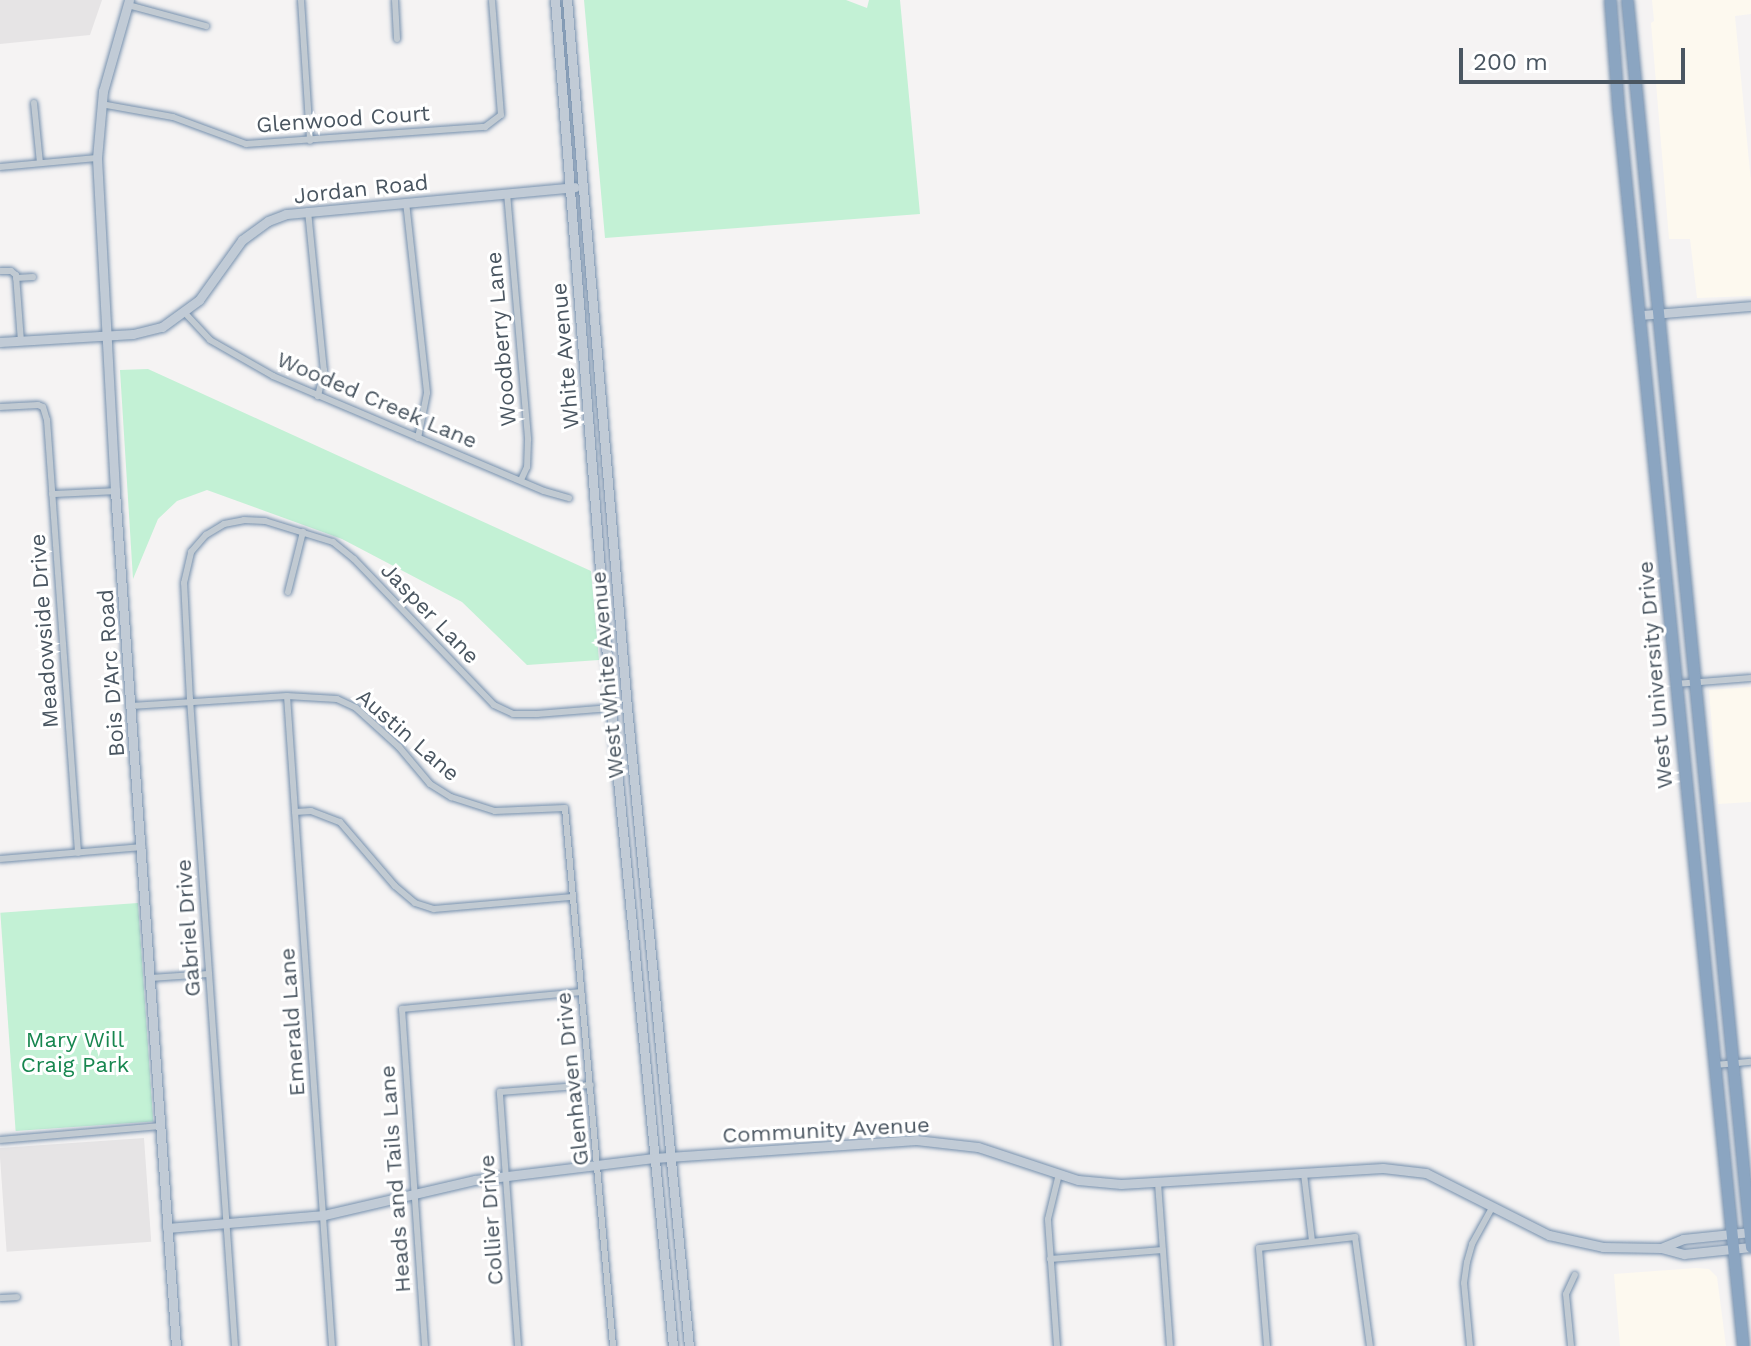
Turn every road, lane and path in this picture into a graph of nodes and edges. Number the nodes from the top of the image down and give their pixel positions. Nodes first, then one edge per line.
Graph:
1 (301, 0) edge
2 (395, 0) edge
3 (492, 0) edge
4 (555, 0) edge
5 (567, 0) edge
6 (1612, 0) edge
7 (1627, 0) edge
8 (128, 3) edge
9 (1628, 16) junction
10 (1611, 18) junction
11 (206, 26) dead end
12 (397, 39) dead end
13 (34, 103) dead end
14 (101, 104) junction
15 (310, 141) junction
16 (97, 158) junction
17 (40, 163) junction
18 (0, 167) edge
19 (583, 187) junction
20 (570, 188) junction
21 (507, 193) junction
22 (406, 202) junction
23 (308, 211) junction
24 (0, 271) edge
25 (33, 277) dead end
26 (16, 278) junction
27 (1751, 306) edge
28 (185, 313) junction
29 (1656, 314) junction
30 (1641, 315) junction
31 (105, 336) junction
32 (21, 341) junction
33 (0, 342) edge
34 (318, 396) junction
35 (0, 407) edge
36 (418, 438) junction
37 (521, 480) junction
38 (115, 491) junction
39 (52, 494) junction
40 (569, 498) dead end
41 (224, 524) joint
42 (303, 532) junction
43 (288, 592) dead end
44 (1751, 678) edge
45 (1694, 682) junction
46 (1675, 684) junction
47 (287, 696) junction
48 (190, 700) junction
49 (131, 706) junction
50 (627, 707) junction
51 (611, 708) junction
52 (565, 808) joint
53 (295, 812) junction
54 (142, 847) junction
55 (78, 853) junction
56 (0, 859) edge
57 (572, 897) junction
58 (209, 974) junction
59 (150, 978) junction
60 (581, 992) junction
61 (1751, 1062) edge
62 (1733, 1063) junction
63 (1714, 1065) junction
64 (591, 1085) junction
65 (160, 1126) junction
66 (0, 1140) edge
67 (669, 1157) junction
68 (654, 1158) junction
69 (598, 1165) junction
70 (1059, 1174) junction
71 (1304, 1174) junction
72 (506, 1177) junction
73 (1158, 1183) junction
74 (414, 1196) junction
75 (1493, 1206) junction
76 (324, 1215) junction
77 (227, 1222) junction
78 (167, 1228) junction
79 (1750, 1232) edge
80 (1732, 1233) junction
81 (1312, 1241) junction
82 (1751, 1247) edge
83 (1661, 1248) junction
84 (1734, 1249) junction
85 (1163, 1250) junction
86 (1050, 1259) junction
87 (1575, 1275) dead end
88 (17, 1297) dead end
89 (0, 1298) edge
90 (176, 1346) edge
91 (235, 1346) edge
92 (332, 1346) edge
93 (425, 1346) edge
94 (518, 1346) edge
95 (613, 1346) edge
96 (673, 1346) edge
97 (689, 1346) edge
98 (1057, 1346) edge
99 (1170, 1346) edge
100 (1267, 1346) edge
101 (1370, 1346) edge
102 (1470, 1346) edge
103 (1571, 1346) edge
104 (1743, 1346) edge

1 - 15 street
2 - 12 street
3 - 15 street, Glenwood Court
4 - 20 street, White Avenue
5 - 19 street, West White Avenue
6 - 9 highway
6 - 10 highway, West University Drive
7 - 9 highway, West University Drive
8 - 11 street
8 - 14 street, Bois D'Arc Road
9 - 10 highway
9 - 29 highway, West University Drive
10 - 30 highway, West University Drive
13 - 17 street
14 - 15 street, Glenwood Court
14 - 16 street, Bois D'Arc Road
16 - 17 street
16 - 31 street, Bois D'Arc Road
17 - 18 street
19 - 20 street, Jordan Road
19 - 50 street, West White Avenue
20 - 21 street, Jordan Road
20 - 51 street, White Avenue
21 - 22 street, Jordan Road
21 - 37 street, Woodberry Lane
22 - 23 street, Jordan Road
22 - 36 street
23 - 28 street, Jordan Road
23 - 34 street
24 - 26 street
25 - 26 street
26 - 32 street
27 - 29 street
28 - 31 street, Jordan Road
28 - 34 street, Wooded Creek Lane
29 - 30 street
29 - 45 highway, West University Drive
30 - 46 highway, West University Drive
31 - 32 street, Jordan Road
31 - 38 street, Bois D'Arc Road
32 - 33 street, Jordan Road
34 - 36 street, Wooded Creek Lane
35 - 39 street, Meadowside Drive
36 - 37 street, Wooded Creek Lane
37 - 40 street, Wooded Creek Lane
38 - 39 street
38 - 49 street, Bois D'Arc Road
39 - 55 street, Meadowside Drive
41 - 42 street, Jasper Lane
41 - 48 street, Gabriel Drive
42 - 43 street
42 - 51 street, Jasper Lane
44 - 45 street
45 - 46 street
45 - 62 highway, West University Drive
46 - 63 highway, West University Drive
47 - 48 street, Austin Lane
47 - 52 street, Austin Lane
47 - 53 street, Emerald Lane
48 - 49 street, Austin Lane
48 - 58 street, Gabriel Drive
49 - 54 street, Bois D'Arc Road
50 - 51 street
50 - 67 street, West White Avenue
51 - 68 street, West White Avenue
52 - 57 street, Glenhaven Drive
53 - 57 street
53 - 76 street, Emerald Lane
54 - 55 street
54 - 59 street, Bois D'Arc Road
55 - 56 street
57 - 60 street, Glenhaven Drive
58 - 59 street
58 - 77 street, Gabriel Drive
59 - 65 street, Bois D'Arc Road
60 - 64 street, Glenhaven Drive
60 - 74 street, Heads and Tails Lane
61 - 62 street
62 - 63 street
62 - 79 highway, West University Drive
63 - 80 highway, West University Drive
64 - 69 street, Glenhaven Drive
64 - 72 street, Collier Drive
65 - 66 street
65 - 78 street, Bois D'Arc Road
67 - 68 street, Community Avenue
67 - 70 street, Community Avenue
67 - 97 street, West White Avenue
68 - 69 street, Community Avenue
68 - 96 street, West White Avenue
69 - 72 street, Community Avenue
69 - 95 street, Glenhaven Drive
70 - 73 street, Community Avenue
70 - 86 street
71 - 73 street, Community Avenue
71 - 75 street, Community Avenue
71 - 81 street
72 - 74 street, Community Avenue
72 - 94 street, Collier Drive
73 - 85 street
74 - 76 street, Community Avenue
74 - 93 street, Heads and Tails Lane
75 - 83 street, Community Avenue
75 - 102 street
76 - 77 street, Community Avenue
76 - 92 street, Emerald Lane
77 - 78 street, Community Avenue
77 - 91 street, Gabriel Drive
78 - 90 street, Bois D'Arc Road
79 - 80 street, Community Avenue
79 - 82 highway, West University Drive
80 - 83 street, Community Avenue
80 - 84 highway, West University Drive
81 - 100 street
81 - 101 street
82 - 84 street, Community Avenue
83 - 84 street, Community Avenue
84 - 104 highway, West University Drive
85 - 86 street
85 - 99 street
86 - 98 street
87 - 103 street
88 - 89 street

